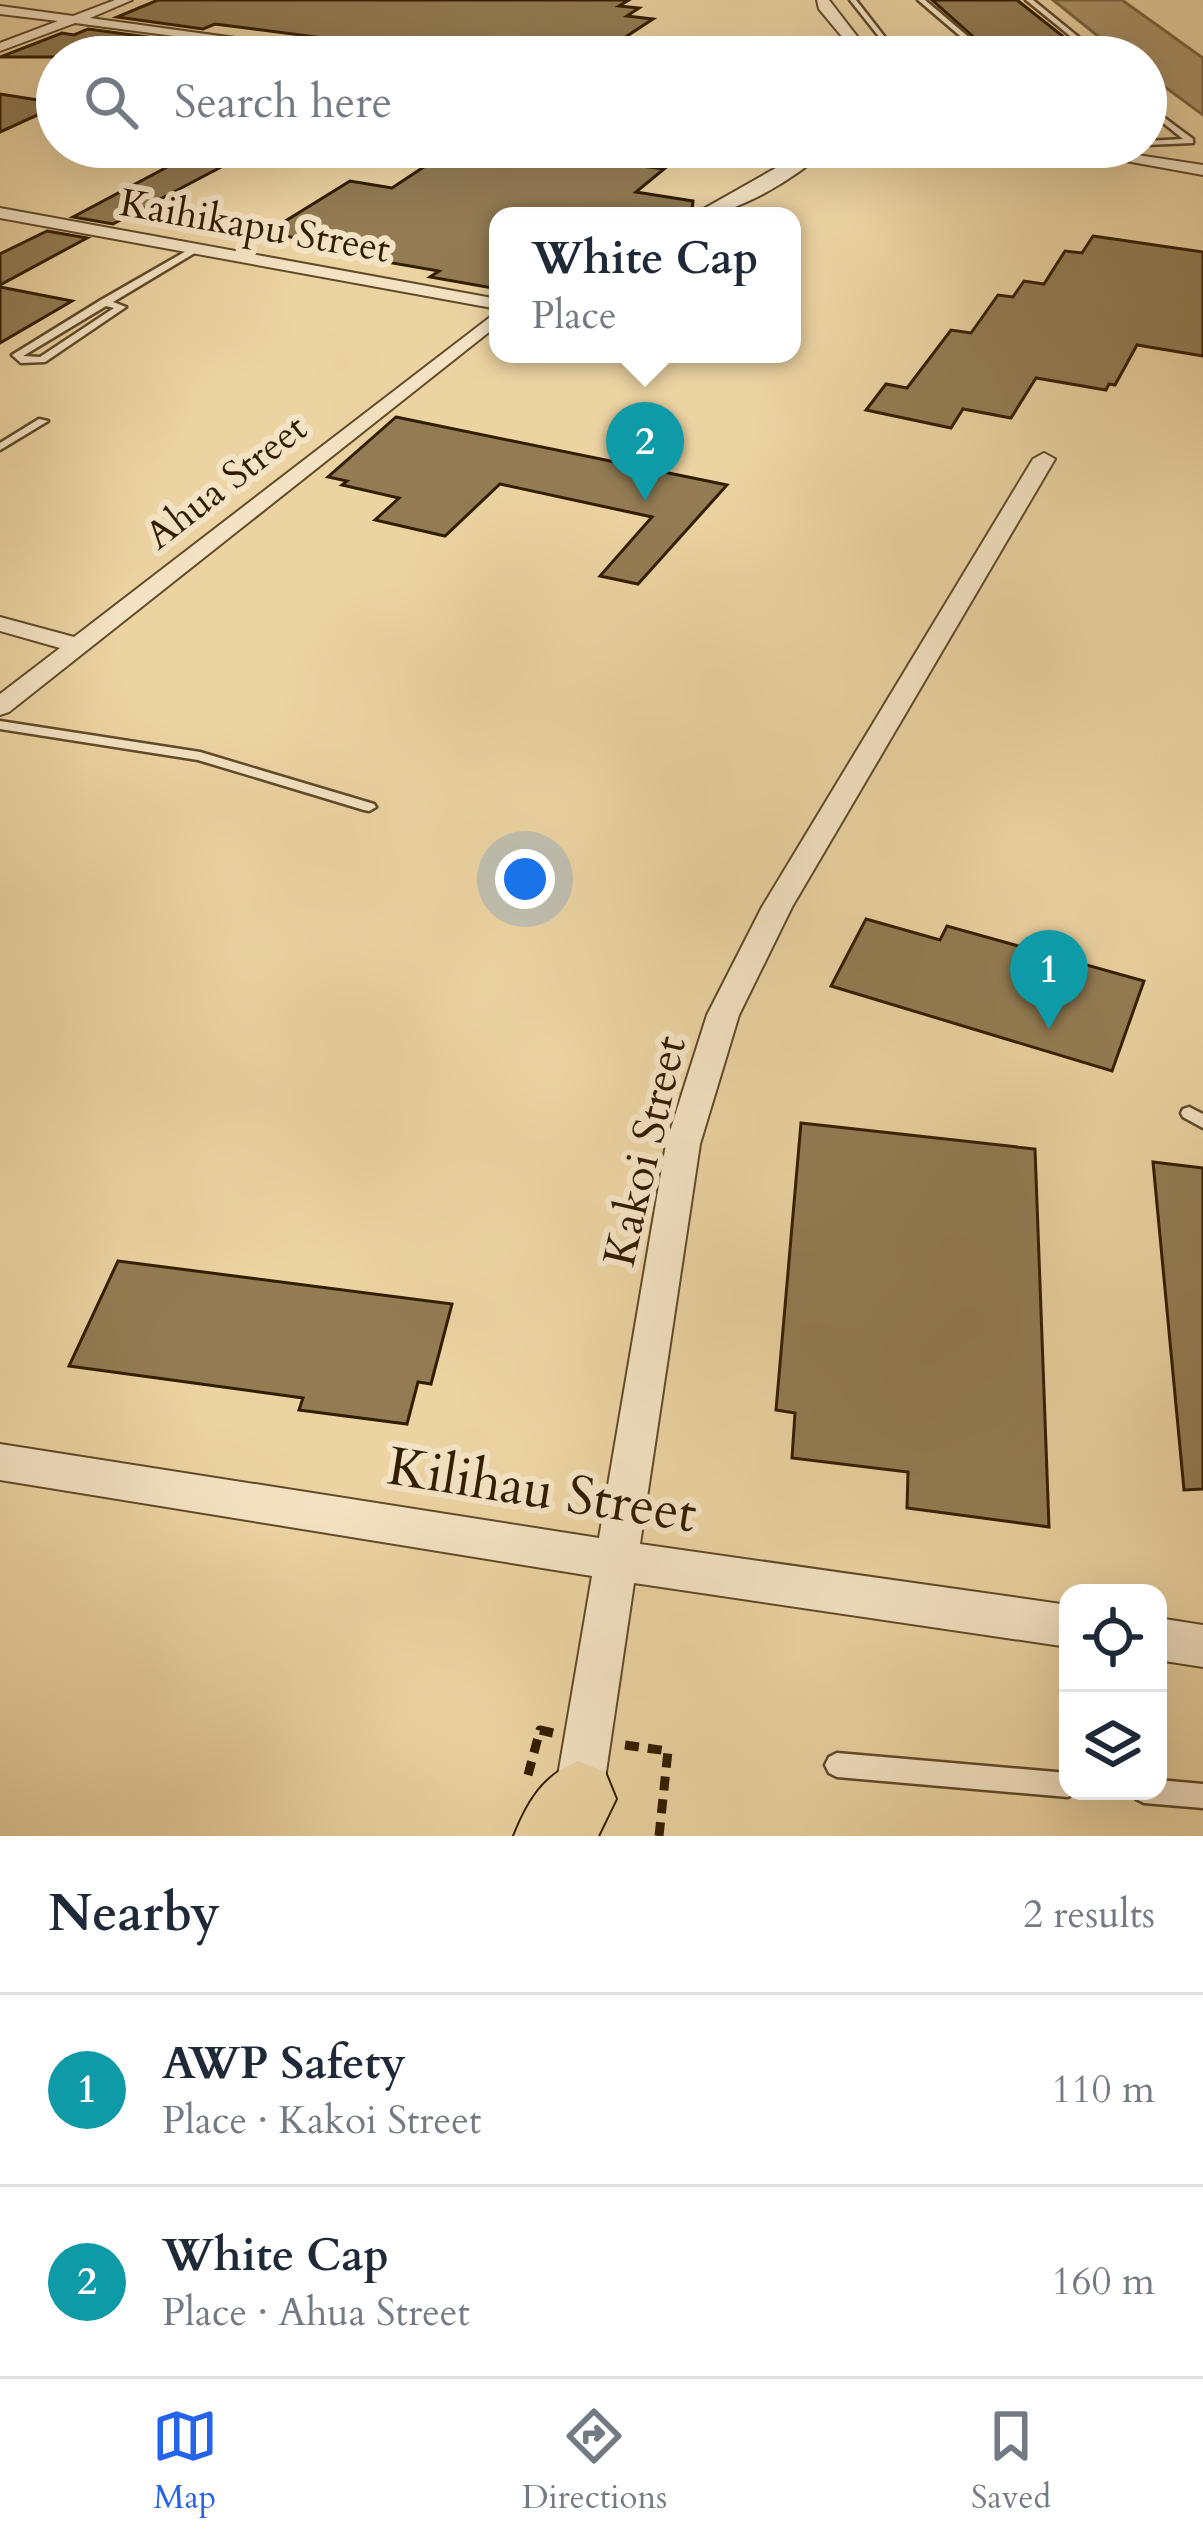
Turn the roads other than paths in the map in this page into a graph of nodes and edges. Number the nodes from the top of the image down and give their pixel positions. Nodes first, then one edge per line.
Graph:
1 (126, 0) edge
2 (824, 0) edge
3 (853, 0) edge
4 (921, 0) edge
5 (1029, 0) edge
6 (0, 10) edge
7 (76, 20) junction
8 (201, 36) edge
9 (848, 36) edge
10 (881, 36) edge
11 (964, 36) edge
12 (1074, 36) edge
13 (0, 47) edge
14 (1167, 120) edge
15 (1167, 142) edge
16 (1167, 164) edge
17 (791, 168) edge
18 (1203, 170) edge
19 (718, 207) edge
20 (0, 213) edge
21 (195, 249) junction
22 (104, 302) junction
23 (489, 302) edge
24 (489, 323) edge
25 (43, 421) dead end
26 (0, 447) edge
27 (1044, 459) dead end
28 (0, 624) edge
29 (77, 645) junction
30 (0, 707) edge
31 (0, 725) edge
32 (368, 807) dead end
33 (0, 1462) edge
34 (614, 1560) junction
35 (1059, 1625) edge
36 (1167, 1640) edge
37 (1203, 1646) edge
38 (837, 1765) dead end
39 (1059, 1784) edge
40 (1167, 1793) edge
41 (1203, 1796) edge
42 (573, 1824) edge

1 - 7 street
2 - 9 street
3 - 10 lane
4 - 11 lane
5 - 12 lane
6 - 7 street
7 - 8 street
7 - 13 street
14 - 15 lane
16 - 18 street
17 - 19 street
20 - 21 street, Kaihikapu Street
21 - 22 lane
21 - 23 street, Kaihikapu Street
22 - 22 lane
24 - 29 street, Ahua Street
25 - 26 lane
27 - 34 street, Kakoi Street
28 - 29 street
29 - 30 street, Ahua Street
31 - 32 lane
33 - 34 street, Kilihau Street
34 - 35 street, Kilihau Street
34 - 42 street, Kakoi Street
36 - 37 street
38 - 39 lane
40 - 41 lane

